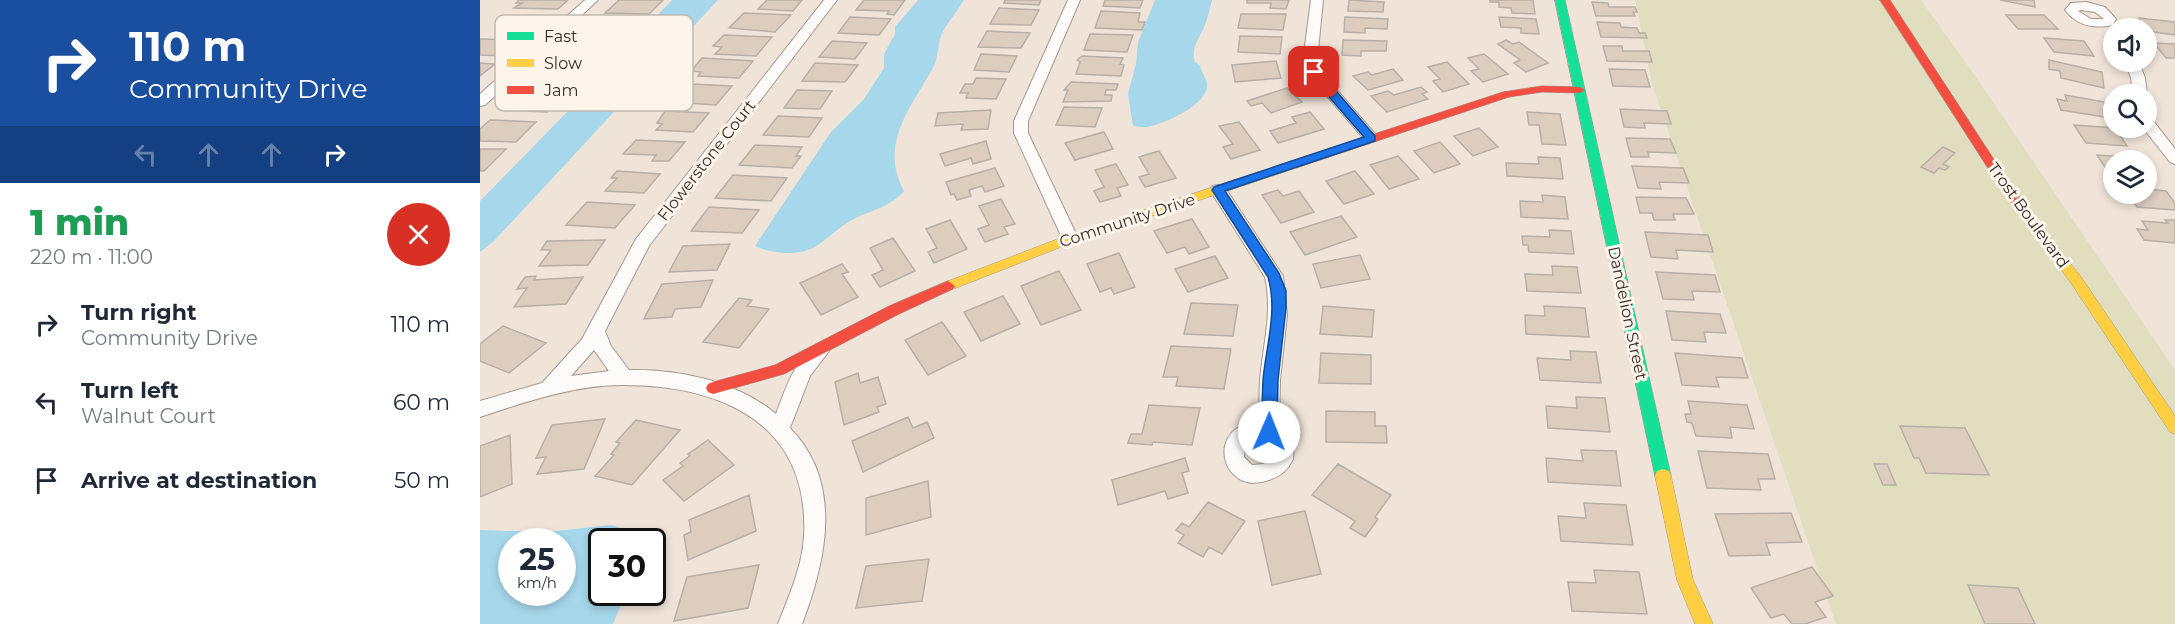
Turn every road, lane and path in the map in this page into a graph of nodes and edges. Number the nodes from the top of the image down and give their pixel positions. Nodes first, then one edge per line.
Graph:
1 (592, 0) edge
2 (831, 0) edge
3 (1074, 0) edge
4 (1317, 0) edge
5 (1560, 0) edge
6 (1885, 0) edge
7 (576, 15) edge
8 (495, 88) edge
9 (1580, 90) junction
10 (480, 102) edge
11 (2157, 135) edge
12 (1371, 138) junction
13 (2175, 159) edge
14 (1218, 190) junction
15 (1070, 238) junction
16 (596, 331) junction
17 (824, 347) junction
18 (625, 378) junction
19 (713, 388) junction
20 (548, 389) junction
21 (480, 410) edge
22 (780, 428) junction
23 (2175, 428) edge
24 (1269, 432) dead end
25 (790, 624) edge
26 (1704, 624) edge

1 - 7 street
2 - 16 street, Flowerstone Court
3 - 15 street
4 - 12 street
5 - 9 street, Dandelion Street
6 - 23 street, Trost Boulevard
8 - 10 street
9 - 12 street, Community Drive
9 - 26 street, Dandelion Street
11 - 13 street
12 - 14 street, Community Drive
14 - 15 street, Community Drive
14 - 24 street
15 - 17 street, Community Drive
16 - 18 street
16 - 20 street, Flowerstone Court
17 - 19 street, Community Drive
17 - 22 street, Community Drive
18 - 19 street
18 - 20 street
19 - 22 street
20 - 21 street
22 - 25 street

